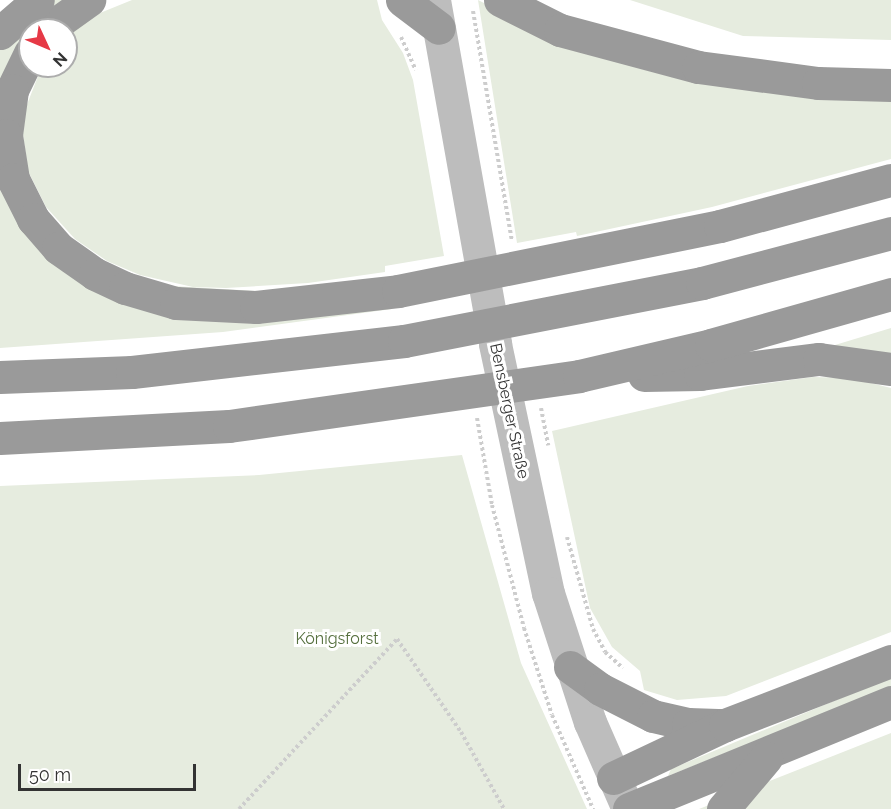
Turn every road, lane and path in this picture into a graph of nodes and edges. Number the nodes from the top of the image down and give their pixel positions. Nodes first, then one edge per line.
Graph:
1 (38, 0) edge
2 (89, 0) edge
3 (402, 0) edge
4 (486, 2) edge
5 (436, 14) edge
6 (64, 18) edge
7 (398, 32) dead end
8 (0, 33) edge
9 (18, 78) edge
10 (419, 81) dead end
11 (891, 85) edge
12 (891, 180) edge
13 (891, 232) edge
14 (514, 251) dead end
15 (891, 294) edge
16 (891, 369) edge
17 (579, 376) junction
18 (0, 377) edge
19 (540, 401) dead end
20 (476, 412) dead end
21 (0, 438) edge
22 (548, 447) dead end
23 (566, 530) dead end
24 (891, 661) edge
25 (570, 668) junction
26 (891, 702) edge
27 (637, 708) junction
28 (725, 725) junction
29 (773, 750) junction
30 (613, 778) junction
31 (239, 809) edge
32 (504, 809) edge
33 (593, 809) edge
34 (629, 809) edge
35 (723, 809) edge

1 - 8 highway
2 - 6 highway
3 - 5 highway
4 - 11 highway
4 - 14 path
5 - 25 main road, Bensberger Straße
7 - 10 path
9 - 12 highway
13 - 18 highway
15 - 17 highway
16 - 17 highway
17 - 21 highway
19 - 22 path
20 - 33 path
23 - 27 path
24 - 28 highway
25 - 27 highway
25 - 30 main road, Bensberger Straße
26 - 29 highway
27 - 28 highway
28 - 30 highway
29 - 34 highway
29 - 35 highway
30 - 34 main road, Bensberger Straße
31 - 32 path

